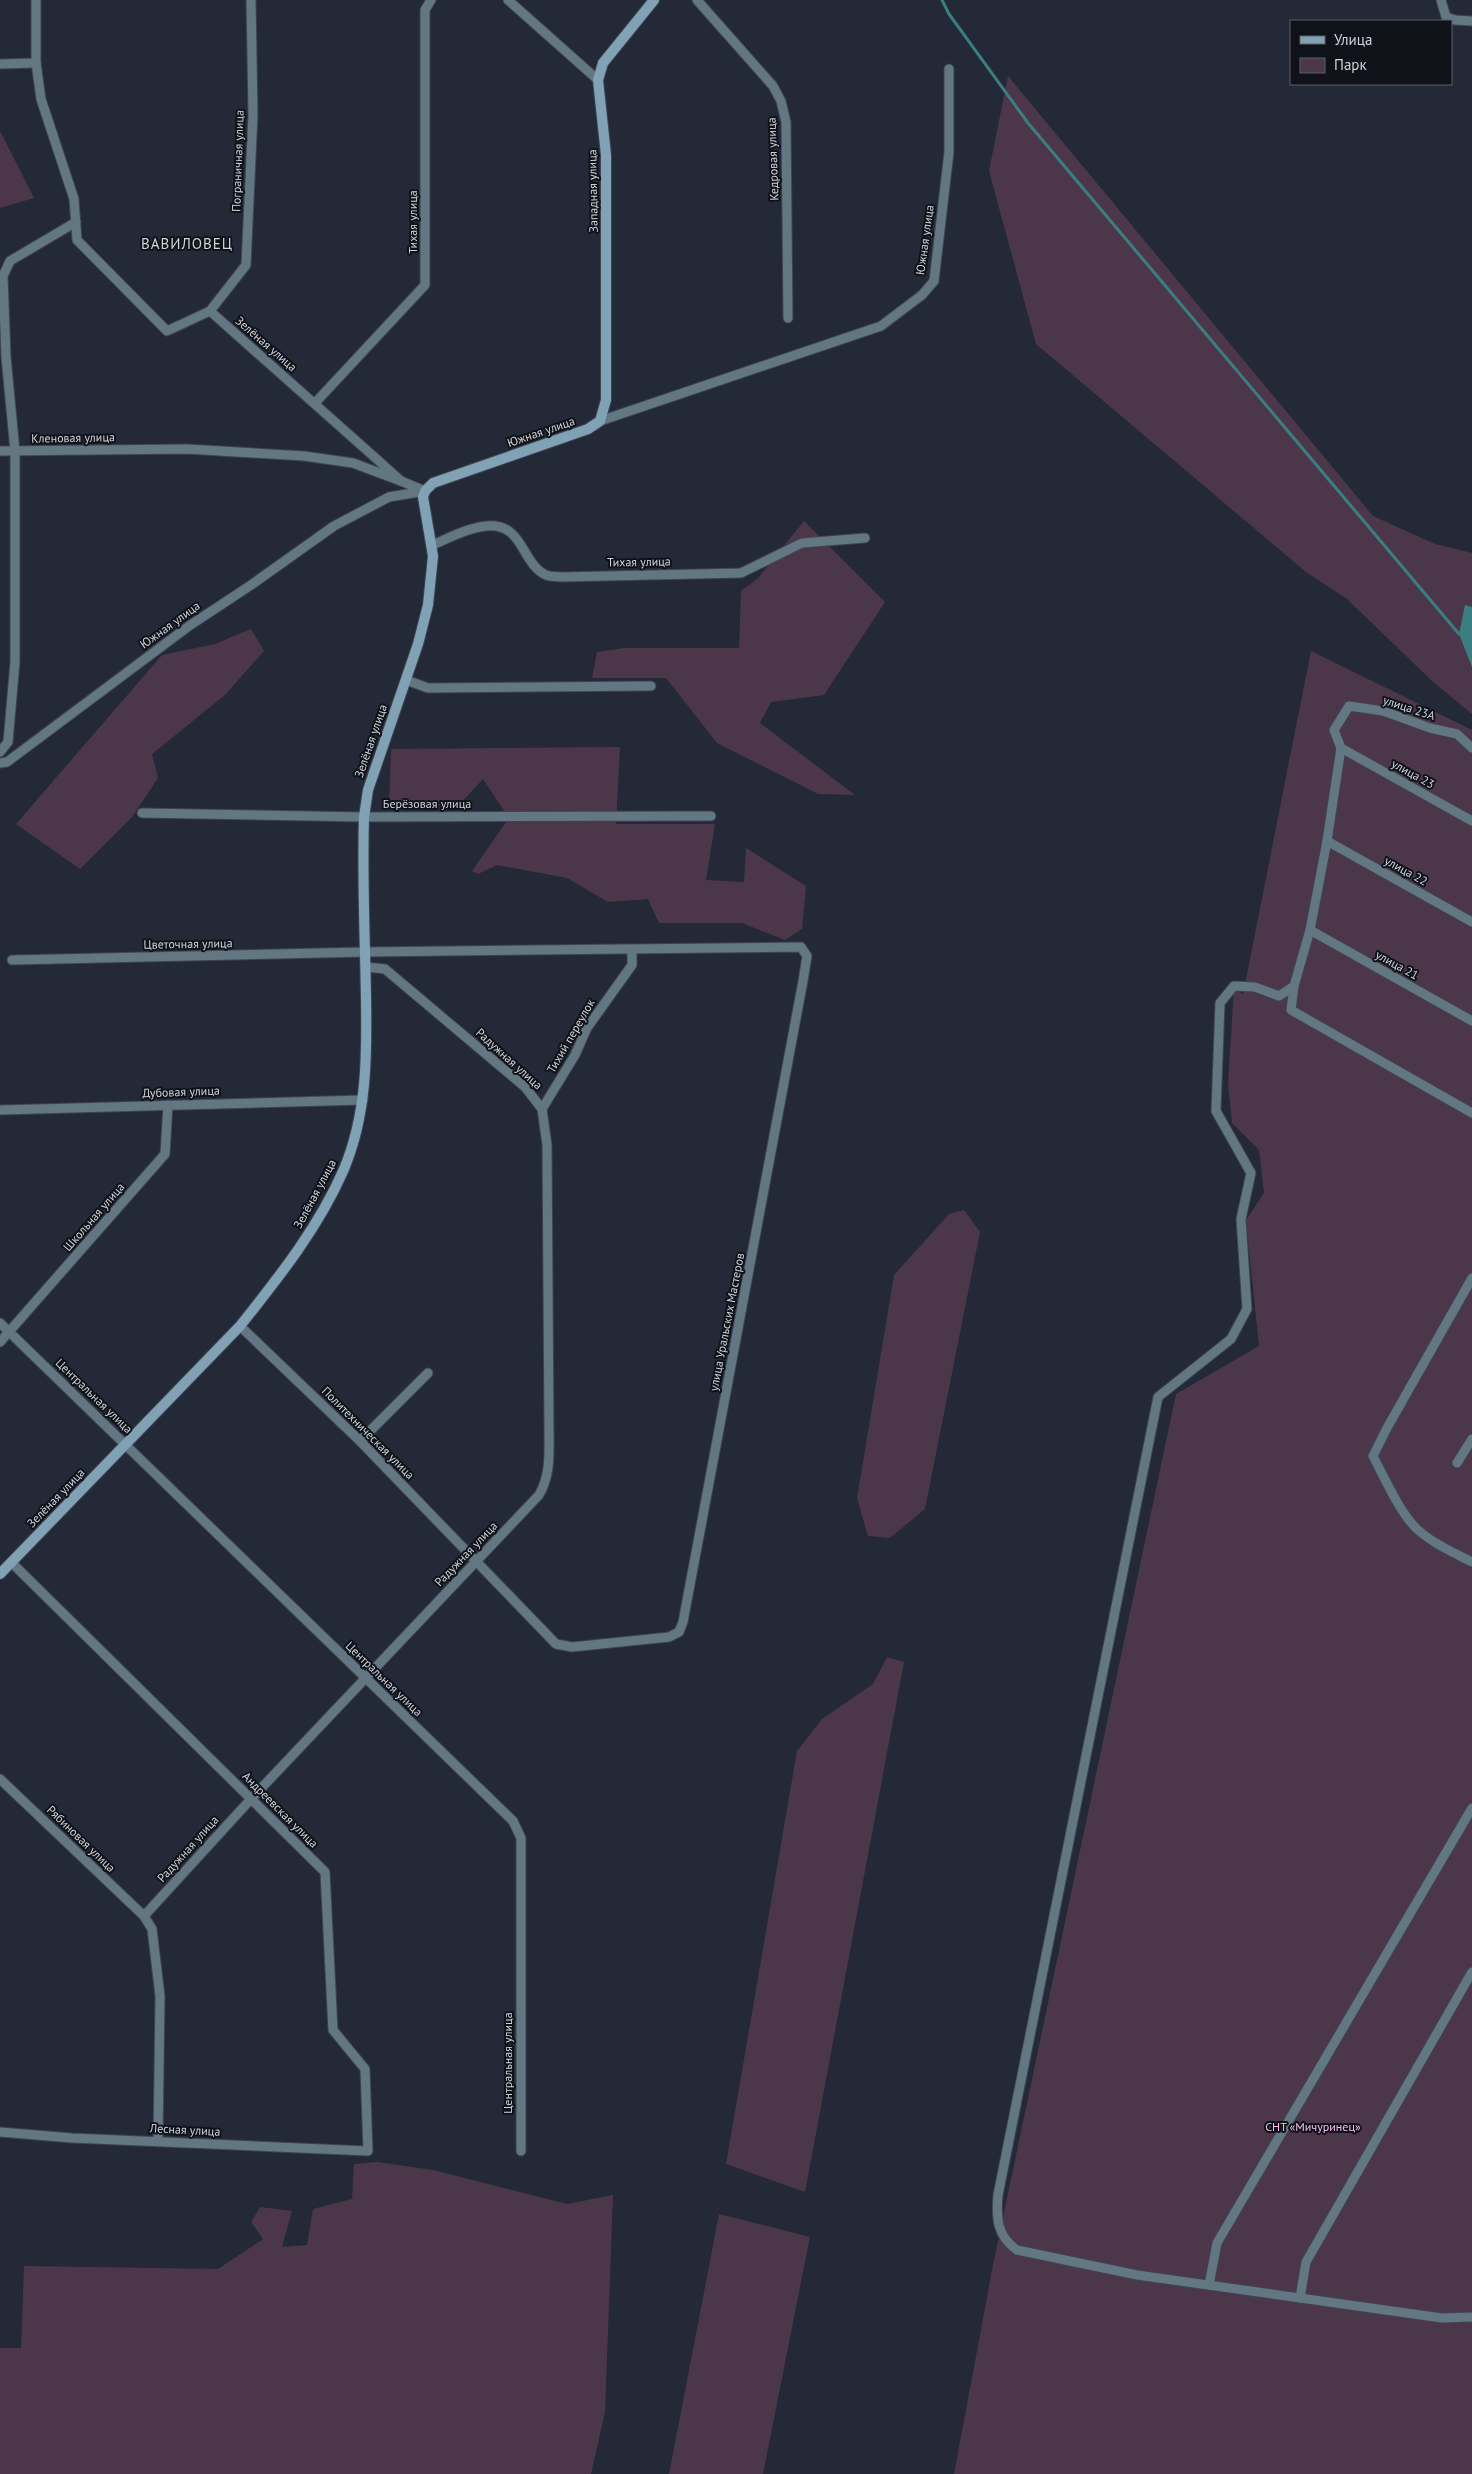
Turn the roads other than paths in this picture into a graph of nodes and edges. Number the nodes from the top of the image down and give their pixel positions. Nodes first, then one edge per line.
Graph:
1 (36, 0) edge
2 (251, 0) edge
3 (431, 0) edge
4 (508, 0) edge
5 (654, 0) edge
6 (697, 0) edge
7 (1441, 0) edge
8 (1472, 21) edge
9 (36, 63) junction
10 (0, 64) edge
11 (950, 69) dead end
12 (598, 80) junction
13 (76, 222) junction
14 (210, 311) junction
15 (788, 318) dead end
16 (315, 403) junction
17 (600, 421) junction
18 (0, 451) edge
19 (15, 451) junction
20 (402, 480) junction
21 (425, 491) junction
22 (865, 538) dead end
23 (432, 545) junction
24 (406, 680) junction
25 (651, 686) dead end
26 (1341, 748) junction
27 (1472, 748) edge
28 (0, 752) edge
29 (0, 763) edge
30 (142, 813) dead end
31 (711, 816) dead end
32 (364, 817) junction
33 (1472, 821) edge
34 (1327, 841) junction
35 (1472, 922) edge
36 (1310, 930) junction
37 (632, 950) junction
38 (365, 952) junction
39 (12, 960) dead end
40 (366, 967) junction
41 (1294, 986) junction
42 (1472, 1021) edge
43 (363, 1100) junction
44 (168, 1105) junction
45 (542, 1109) junction
46 (0, 1110) edge
47 (1472, 1113) edge
48 (1472, 1278) edge
49 (0, 1323) edge
50 (240, 1326) junction
51 (10, 1332) junction
52 (0, 1342) edge
53 (428, 1373) dead end
54 (1472, 1439) edge
55 (360, 1441) junction
56 (126, 1444) junction
57 (1457, 1463) dead end
58 (474, 1561) junction
59 (11, 1562) junction
60 (1472, 1562) edge
61 (0, 1574) edge
62 (366, 1679) junction
63 (0, 1779) edge
64 (251, 1798) junction
65 (1472, 1808) edge
66 (144, 1916) junction
67 (1472, 1972) edge
68 (0, 2132) edge
69 (158, 2141) junction
70 (368, 2151) joint
71 (521, 2151) dead end
72 (1209, 2285) junction
73 (1300, 2298) junction
74 (1472, 2317) edge

1 - 9 street
2 - 14 street, Пограничная улица
3 - 16 street, Тихая улица
4 - 12 street
5 - 12 street
6 - 15 street, Кедровая улица
7 - 8 street
9 - 10 street
9 - 13 street
11 - 17 street, Южная улица
12 - 17 street, Западная улица
13 - 14 street
13 - 19 street
14 - 16 street, Зелёная улица
16 - 20 street, Зелёная улица
17 - 21 street, Южная улица
18 - 19 street
19 - 20 street, Кленовая улица
19 - 28 street, Кленовая улица
20 - 21 street, Зелёная улица
21 - 23 street, Зелёная улица
21 - 29 street, Южная улица
22 - 23 street, Тихая улица
23 - 24 street, Зелёная улица
24 - 25 street
24 - 32 street, Зелёная улица
26 - 27 street, улица 23А
26 - 33 street, улица 23
26 - 34 street
30 - 32 street, Берёзовая улица
31 - 32 street, Берёзовая улица
32 - 38 street, Зелёная улица
34 - 35 street, улица 22
34 - 36 street
36 - 41 street
36 - 42 street, улица 21
37 - 38 street, Цветочная улица
37 - 45 street, Тихий переулок
37 - 58 street, улица Уральских Мастеров
38 - 39 street, Цветочная улица
38 - 40 street, Зелёная улица
40 - 43 street, Зелёная улица
40 - 45 street, Радужная улица
41 - 47 street
41 - 72 street
43 - 44 street, Дубовая улица
43 - 50 street, Зелёная улица
44 - 46 street, Дубовая улица
44 - 51 street, Школьная улица
45 - 58 street, Радужная улица
48 - 60 street
49 - 51 street, Центральная улица
50 - 55 street, Политехническая улица
50 - 56 street, Зелёная улица
51 - 52 street, Школьная улица
51 - 56 street, Центральная улица
53 - 55 street
54 - 57 street
55 - 58 street, Политехническая улица
56 - 59 street, Зелёная улица
56 - 62 street, Центральная улица
58 - 62 street, Радужная улица
59 - 61 street, Зелёная улица
59 - 64 street, Андреевская улица
62 - 64 street, Радужная улица
62 - 71 street, Центральная улица
63 - 66 street, Рябиновая улица
64 - 66 street, Радужная улица
64 - 70 street, Андреевская улица
65 - 72 street
66 - 69 street
67 - 73 street
68 - 69 street, Лесная улица
69 - 70 street, Лесная улица
72 - 73 street
73 - 74 street

